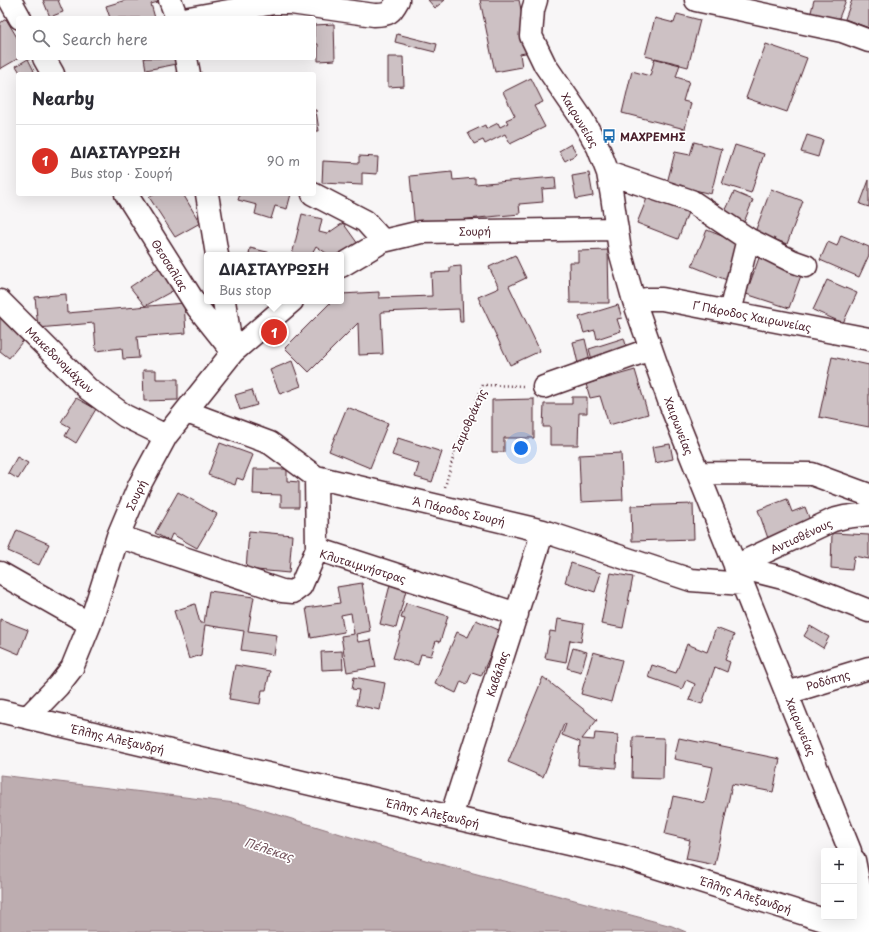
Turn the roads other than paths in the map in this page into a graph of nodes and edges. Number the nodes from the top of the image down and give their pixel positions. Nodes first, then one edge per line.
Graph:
1 (10, 0) edge
2 (170, 0) edge
3 (398, 0) edge
4 (536, 0) edge
5 (696, 0) edge
6 (19, 16) edge
7 (176, 16) edge
8 (200, 16) edge
9 (869, 41) edge
10 (45, 60) edge
11 (186, 60) edge
12 (52, 72) edge
13 (189, 72) edge
14 (608, 173) junction
15 (127, 196) edge
16 (207, 196) edge
17 (316, 196) edge
18 (617, 229) junction
19 (748, 239) junction
20 (383, 241) junction
21 (217, 252) edge
22 (344, 264) edge
23 (806, 266) dead end
24 (0, 301) edge
25 (634, 301) junction
26 (224, 304) edge
27 (288, 304) edge
28 (730, 312) junction
29 (869, 340) edge
30 (651, 349) junction
31 (232, 352) junction
32 (544, 387) road end
33 (187, 412) junction
34 (166, 436) junction
35 (698, 473) junction
36 (316, 477) junction
37 (869, 495) edge
38 (869, 514) edge
39 (543, 531) junction
40 (118, 536) junction
41 (317, 550) junction
42 (0, 573) edge
43 (739, 575) junction
44 (869, 611) edge
45 (516, 614) junction
46 (90, 624) junction
47 (869, 668) edge
48 (787, 693) junction
49 (0, 711) edge
50 (28, 717) junction
51 (451, 817) junction
52 (849, 848) edge
53 (857, 875) edge
54 (861, 932) edge

1 - 6 street
2 - 7 street
3 - 8 street
4 - 14 street, Χαιρωνείας
5 - 9 street
10 - 12 street
11 - 13 street
14 - 18 street, Χαιρωνείας
14 - 19 street
15 - 31 street, Θεσσαλίας
16 - 21 street
17 - 20 street
18 - 20 street, Σουρή
18 - 25 street, Χαιρωνείας
19 - 23 street
19 - 28 street
20 - 22 street, Σουρή
24 - 34 street, Μακεδονομάχων
25 - 28 street, Γ΄ Πάροδος Χαιρωνείας
25 - 30 street, Χαιρωνείας
26 - 31 street
27 - 31 street, Σουρή
28 - 29 street, Γ΄ Πάροδος Χαιρωνείας
30 - 32 street
30 - 35 street, Χαιρωνείας
31 - 33 street, Σουρή
33 - 34 street, Σουρή
33 - 36 street, Α΄ Πάροδος Σουρή
34 - 40 street, Σουρή
35 - 37 street
35 - 43 street, Χαιρωνείας
36 - 39 street, Α΄ Πάροδος Σουρή
36 - 41 street
38 - 43 street, Αντισθένους
39 - 43 street, Α΄ Πάροδος Σουρή
39 - 45 street, Καβάλας
40 - 41 street, Κλυταιμνήστρας
40 - 46 street, Σουρή
41 - 45 street, Κλυταιμνήστρας
42 - 46 street
43 - 44 street, Α΄ Πάροδος Σουρή
43 - 48 street, Χαιρωνείας
45 - 51 street, Καβάλας
46 - 50 street, Σουρή
47 - 48 street, Ροδόπης
48 - 52 street, Χαιρωνείας
49 - 50 street, Έλλης Αλεξανδρή
50 - 51 street, Έλλης Αλεξανδρή
51 - 54 street, Έλλης Αλεξανδρή
53 - 54 street

